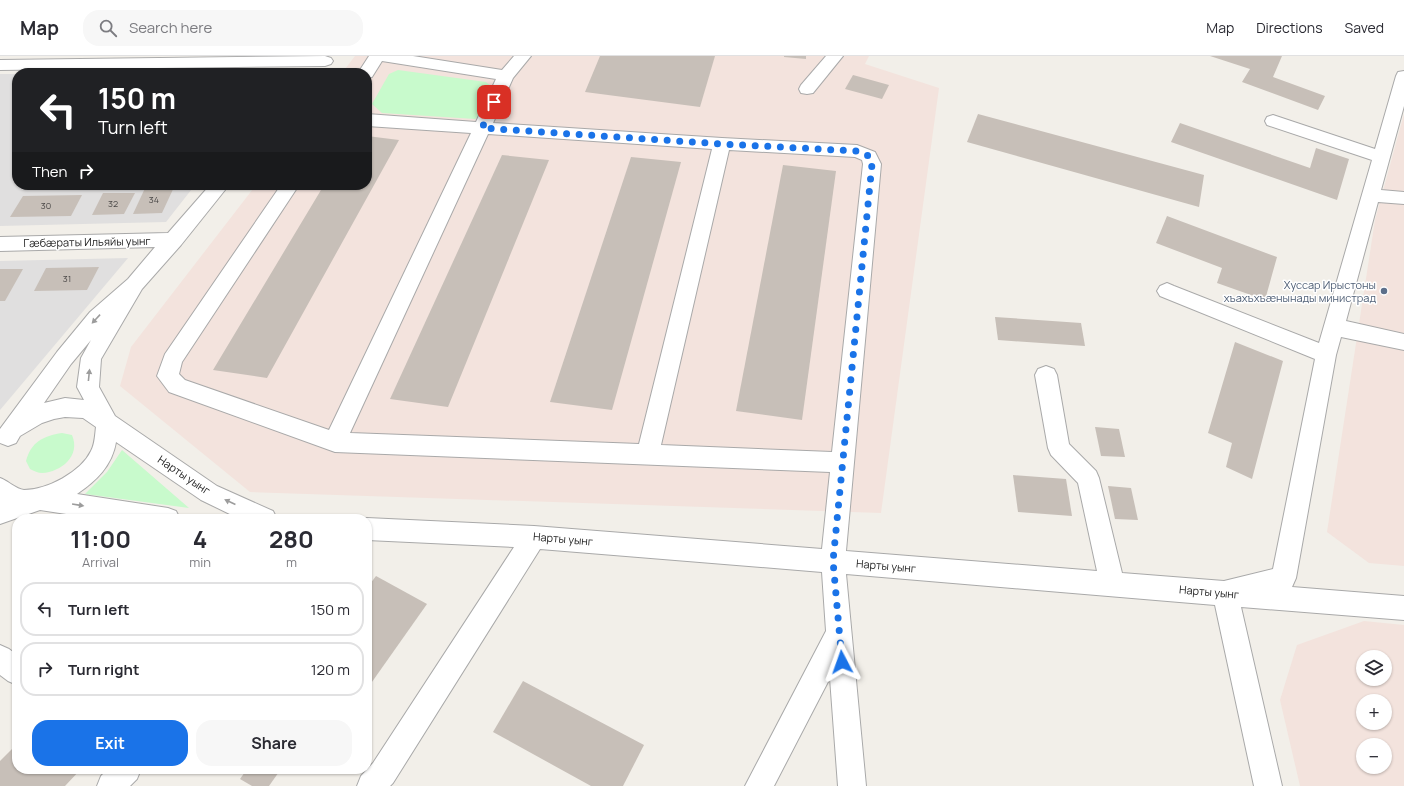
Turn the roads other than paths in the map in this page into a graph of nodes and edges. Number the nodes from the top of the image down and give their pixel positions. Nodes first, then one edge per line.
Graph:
1 (377, 56) edge
2 (383, 56) edge
3 (523, 56) edge
4 (835, 56) edge
5 (323, 63) edge
6 (0, 65) edge
7 (369, 68) edge
8 (506, 76) junction
9 (1404, 76) edge
10 (807, 89) dead end
11 (372, 120) edge
12 (1273, 121) dead end
13 (482, 128) junction
14 (722, 144) junction
15 (1381, 157) junction
16 (216, 190) edge
17 (287, 190) edge
18 (1370, 195) junction
19 (1404, 198) edge
20 (174, 240) junction
21 (0, 244) edge
22 (135, 284) junction
23 (1167, 291) dead end
24 (1334, 327) junction
25 (1404, 342) edge
26 (1326, 355) junction
27 (1046, 375) dead end
28 (107, 423) junction
29 (4, 441) edge
30 (335, 442) junction
31 (648, 453) junction
32 (843, 462) junction
33 (0, 488) edge
34 (40, 499) junction
35 (0, 513) edge
36 (15, 514) edge
37 (136, 514) edge
38 (254, 514) edge
39 (12, 516) edge
40 (0, 523) edge
41 (372, 529) edge
42 (534, 537) junction
43 (833, 561) junction
44 (1112, 584) junction
45 (1225, 593) junction
46 (1404, 608) edge
47 (840, 632) junction
48 (0, 658) edge
49 (12, 668) edge
50 (122, 774) edge
51 (111, 786) edge
52 (371, 786) edge
53 (759, 786) edge
54 (852, 786) edge
55 (1268, 786) edge

1 - 7 street
2 - 8 street
3 - 8 street
4 - 10 street
5 - 6 street
8 - 13 street
9 - 15 street
11 - 13 street
12 - 15 street
13 - 14 street
13 - 30 street
14 - 31 street
14 - 32 street
15 - 18 street
16 - 20 street
17 - 30 street
18 - 19 street
18 - 24 street
20 - 21 street, Гæбæраты Ильяйы уынг
20 - 22 street
28 -> 22 street
22 -> 29 street
23 - 26 street
24 - 25 street
24 - 26 street
26 - 45 street
27 - 44 street
28 - 29 street, Нарты уынг
28 - 34 street
38 -> 28 street, Нарты уынг
30 - 31 street
31 - 32 street
32 - 43 street
33 - 34 street
34 - 35 street
34 - 36 street
34 -> 37 street
39 - 40 street
41 - 42 street, Нарты уынг
42 - 43 street, Нарты уынг
42 - 52 street
43 - 44 street, Нарты уынг
43 - 47 street
44 - 45 street, Нарты уынг
45 - 46 street, Нарты уынг
45 - 55 street
47 - 53 street
47 - 54 street
48 - 49 street
50 - 51 street

